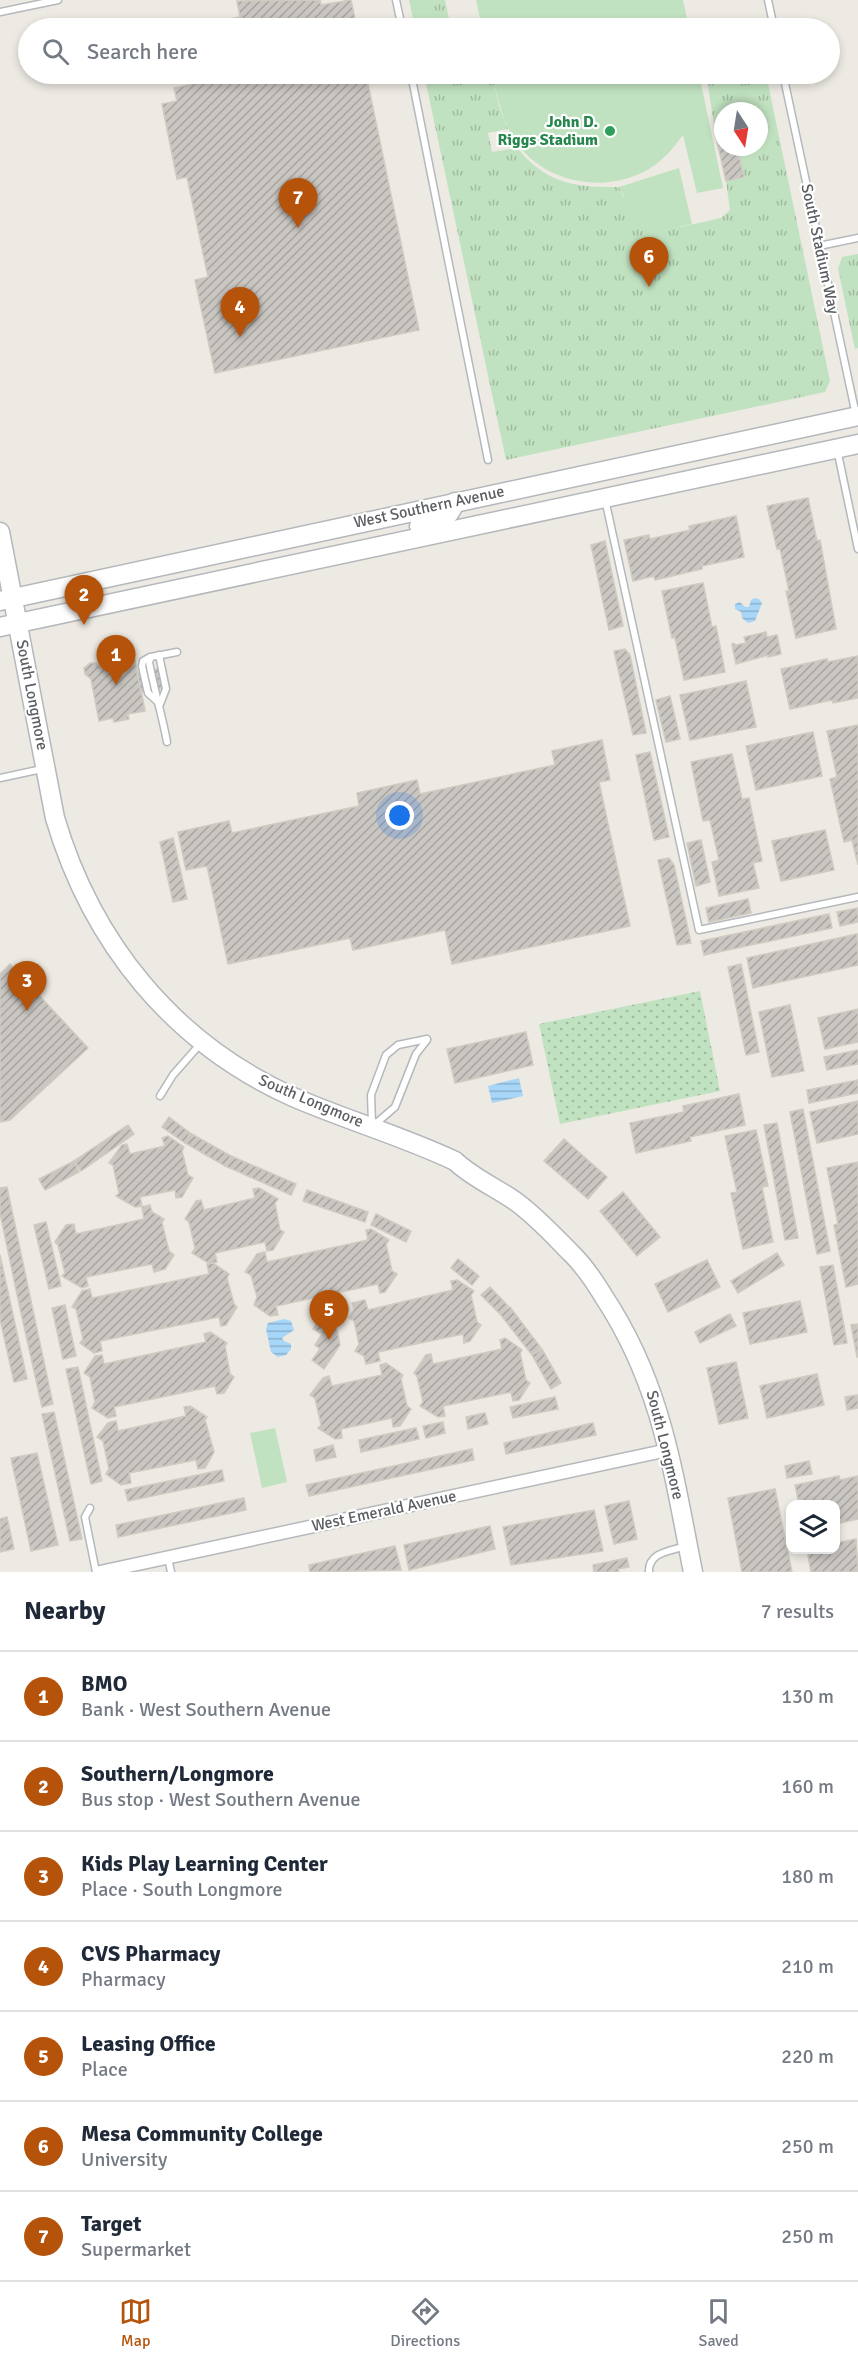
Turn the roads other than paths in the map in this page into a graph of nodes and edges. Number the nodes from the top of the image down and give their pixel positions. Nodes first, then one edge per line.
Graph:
1 (58, 0) edge
2 (396, 0) edge
3 (768, 0) edge
4 (0, 12) edge
5 (400, 18) edge
6 (772, 18) edge
7 (413, 84) edge
8 (785, 84) edge
9 (858, 238) edge
10 (819, 246) junction
11 (857, 419) edge
12 (858, 444) edge
13 (837, 448) junction
14 (488, 460) dead end
15 (605, 499) junction
16 (455, 502) junction
17 (0, 532) edge
18 (858, 549) edge
19 (291, 566) junction
20 (7, 600) edge
21 (18, 623) junction
22 (0, 627) edge
23 (177, 652) dead end
24 (159, 656) junction
25 (160, 704) junction
26 (167, 742) dead end
27 (46, 768) junction
28 (0, 778) edge
29 (858, 897) edge
30 (202, 1041) junction
31 (160, 1096) dead end
32 (372, 1127) junction
33 (668, 1450) junction
34 (90, 1508) dead end
35 (688, 1546) junction
36 (168, 1558) junction
37 (98, 1572) edge
38 (171, 1572) edge
39 (648, 1572) edge
40 (693, 1572) edge

1 - 4 lane
2 - 5 lane
3 - 6 lane
7 - 14 lane
8 - 10 lane, South Stadium Way
9 - 10 lane
10 - 11 lane, South Stadium Way
11 - 16 main road, West Southern Avenue
12 - 13 main road, West Southern Avenue
13 - 15 main road, West Southern Avenue
13 - 18 lane
15 - 19 main road, West Southern Avenue
15 - 29 lane
16 - 19 main road
16 - 20 main road, West Southern Avenue
17 - 20 main road, South Longmore
19 - 21 main road, West Southern Avenue
20 - 21 main road, South Longmore
21 - 22 main road, West Southern Avenue
21 - 27 main road, South Longmore
23 - 24 lane
24 - 25 lane
24 - 25 lane
25 - 26 lane
27 - 28 lane
27 - 30 main road, South Longmore
30 - 31 lane
30 - 32 main road, South Longmore
32 - 32 lane
32 - 33 main road, South Longmore
33 - 35 main road, South Longmore
33 - 36 street, West Emerald Avenue
34 - 37 lane
35 - 39 lane
35 - 40 main road, South Longmore
36 - 37 street, West Emerald Avenue
36 - 38 lane

